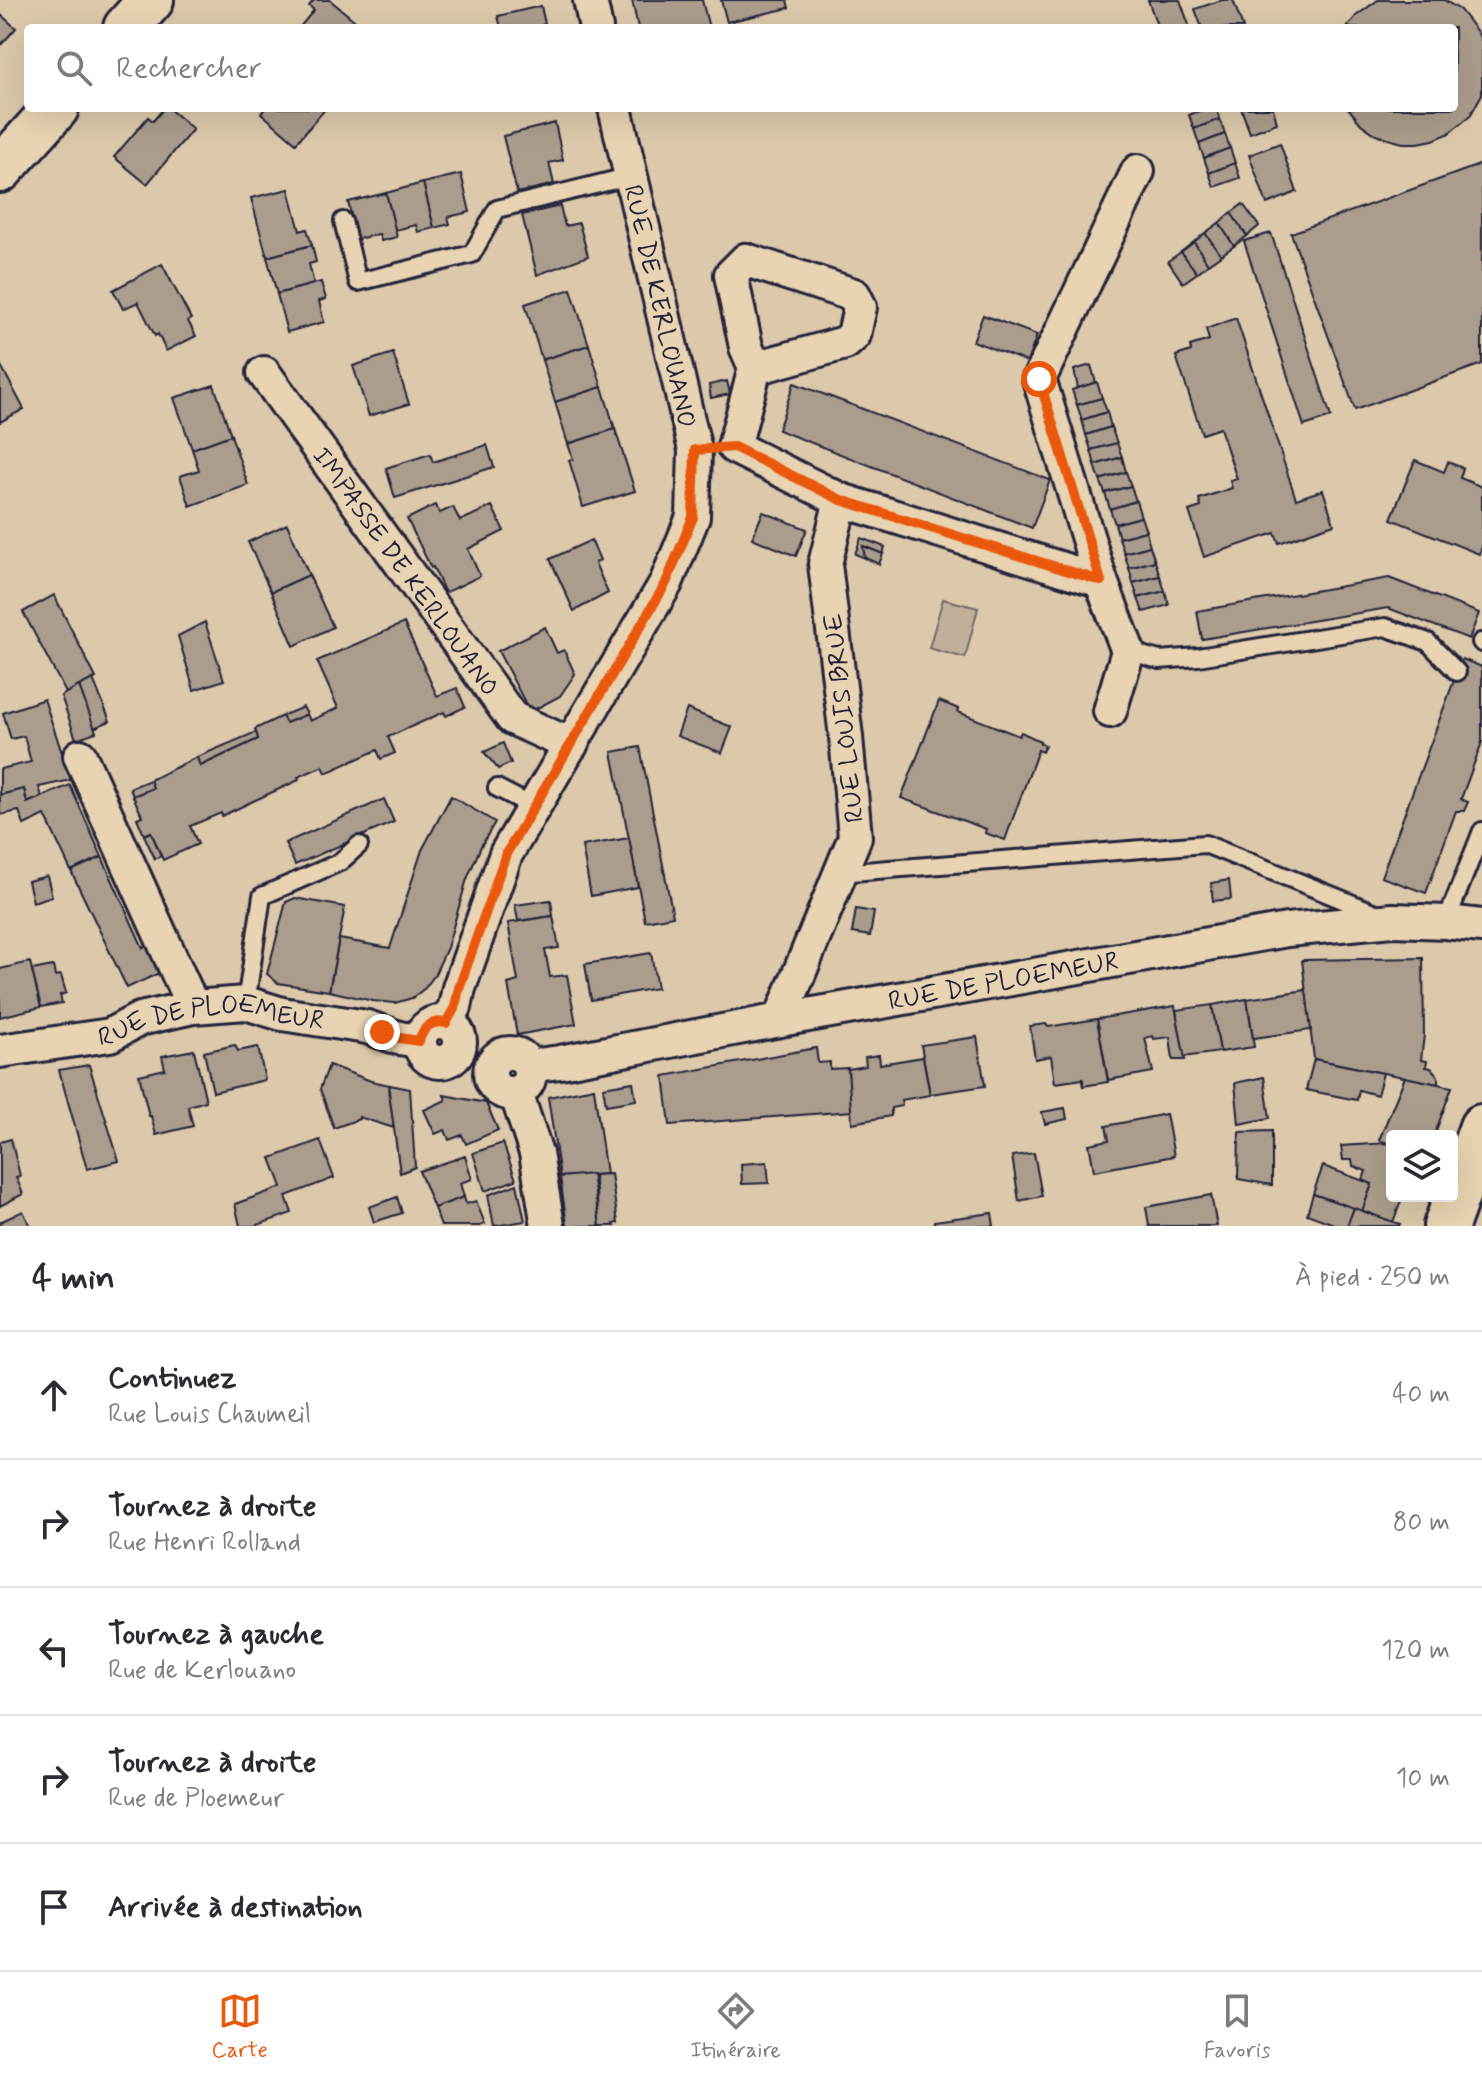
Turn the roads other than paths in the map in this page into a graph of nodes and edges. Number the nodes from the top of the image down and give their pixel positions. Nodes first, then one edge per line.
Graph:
1 (151, 0) edge
2 (590, 0) edge
3 (130, 24) edge
4 (595, 24) edge
5 (52, 112) edge
6 (616, 112) edge
7 (0, 170) edge
8 (1138, 171) dead end
9 (631, 176) junction
10 (343, 221) dead end
11 (755, 368) dead end
12 (264, 373) dead end
13 (734, 447) junction
14 (695, 450) junction
15 (841, 500) junction
16 (1101, 581) junction
17 (1128, 651) junction
18 (1457, 672) dead end
19 (1110, 711) dead end
20 (571, 745) junction
21 (80, 756) dead end
22 (497, 788) dead end
23 (534, 807) junction
24 (1482, 831) edge
25 (359, 845) dead end
26 (839, 873) junction
27 (1393, 920) junction
28 (1446, 922) junction
29 (1482, 926) edge
30 (246, 1003) junction
31 (193, 1007) junction
32 (780, 1020) junction
33 (448, 1024) junction
34 (0, 1051) edge
35 (427, 1051) junction
36 (514, 1076) junction
37 (1482, 1127) edge
38 (548, 1226) edge
39 (1446, 1226) edge

1 - 3 main road
2 - 4 street
5 - 7 main road
6 - 9 street, RUE DE KERLOUANO
8 - 16 street
9 - 10 lane
9 - 14 street, RUE DE KERLOUANO
11 - 13 street
12 - 20 street, IMPASSE DE KERLOUANO
13 - 14 street
13 - 15 street
14 - 20 street, RUE DE KERLOUANO
15 - 16 street
15 - 26 street, RUE LOUIS BRUE
16 - 17 street
17 - 18 lane
17 - 19 street
20 - 23 street, RUE DE KERLOUANO
21 - 31 street
22 - 23 lane
23 - 33 street, RUE DE KERLOUANO
24 - 28 lane
25 - 30 lane
26 - 27 lane
26 - 32 street, RUE LOUIS BRUE
27 - 28 street, RUE DE PLOEMEUR
27 - 32 street, RUE DE PLOEMEUR
28 - 29 street, RUE DE PLOEMEUR
30 - 31 street, RUE DE PLOEMEUR
30 - 35 street, RUE DE PLOEMEUR
31 - 34 street, RUE DE PLOEMEUR
32 - 36 street, RUE DE PLOEMEUR
33 - 35 street
33 - 36 street
35 - 36 street, RUE DE PLOEMEUR
36 - 38 street
37 - 39 main road

